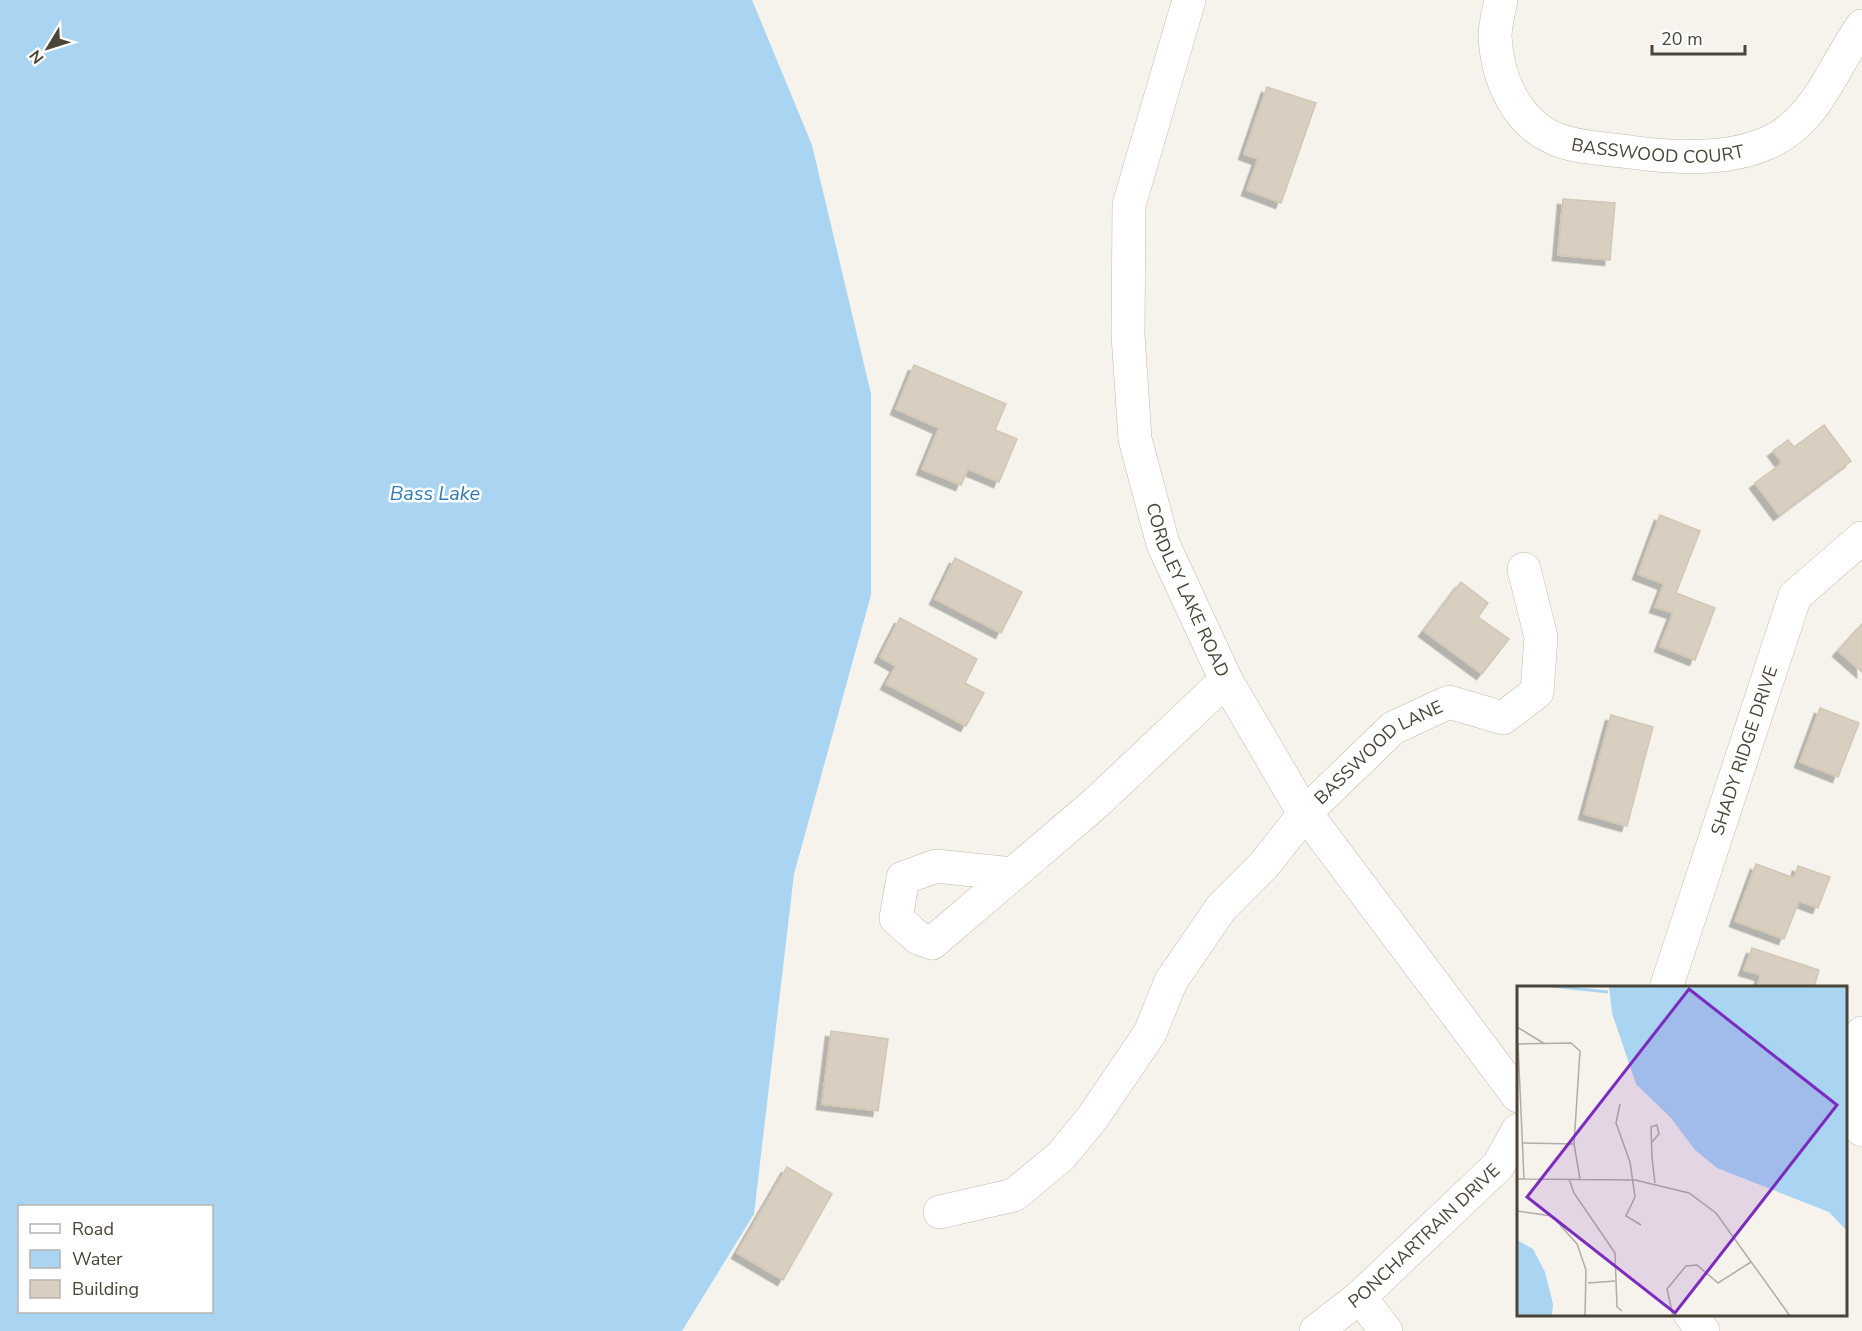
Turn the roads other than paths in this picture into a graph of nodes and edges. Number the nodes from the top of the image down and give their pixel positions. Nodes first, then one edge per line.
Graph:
1 (1189, 0) edge
2 (1501, 0) edge
3 (1862, 27) edge
4 (1862, 538) edge
5 (1524, 569) dead end
6 (1226, 681) junction
7 (1305, 813) junction
8 (1012, 873) dead end
9 (1666, 986) edge
10 (1862, 1034) edge
11 (1517, 1095) edge
12 (1862, 1130) edge
13 (1517, 1132) edge
14 (940, 1212) dead end
15 (1360, 1297) junction
16 (1692, 1316) edge
17 (1316, 1331) edge
18 (1386, 1331) edge
19 (1704, 1331) edge

1 - 6 street, CORDLEY LAKE ROAD
2 - 3 street, BASSWOOD COURT
4 - 9 street, SHADY RIDGE DRIVE
5 - 7 street, BASSWOOD LANE
6 - 7 street, CORDLEY LAKE ROAD
6 - 8 street
7 - 11 street, CORDLEY LAKE ROAD
7 - 14 street
10 - 12 street
13 - 15 street, PONCHARTRAIN DRIVE
15 - 17 street, PONCHARTRAIN DRIVE
15 - 18 street
16 - 19 street

